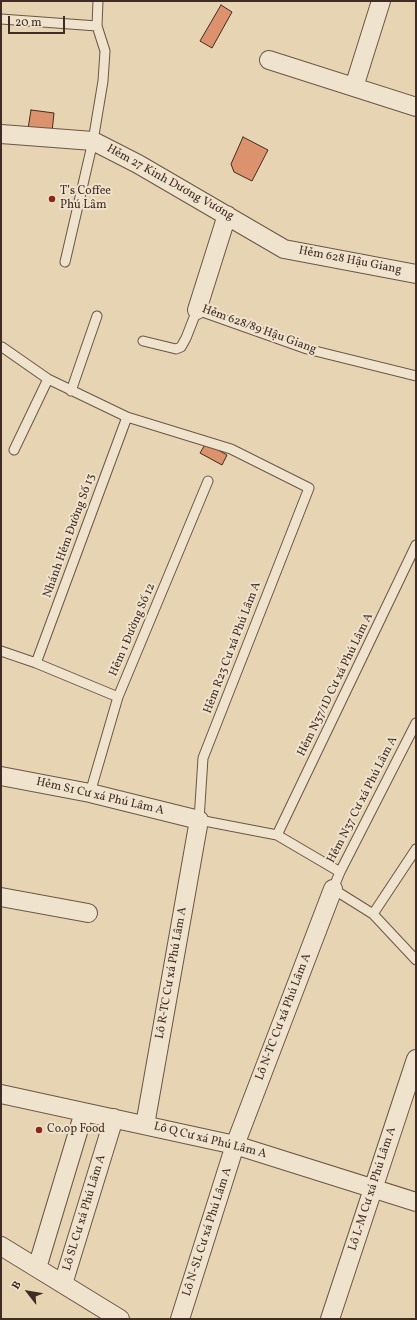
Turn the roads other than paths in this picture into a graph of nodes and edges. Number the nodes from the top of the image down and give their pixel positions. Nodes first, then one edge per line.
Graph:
1 (98, 1) edge
2 (380, 1) edge
3 (1, 19) edge
4 (97, 26) junction
5 (269, 60) dead end
6 (354, 88) junction
7 (416, 107) edge
8 (1, 134) edge
9 (93, 142) junction
10 (227, 215) junction
11 (284, 249) joint
12 (65, 262) dead end
13 (416, 274) edge
14 (197, 310) junction
15 (97, 316) dead end
16 (143, 341) dead end
17 (2, 347) edge
18 (416, 376) edge
19 (48, 379) junction
20 (71, 391) junction
21 (127, 417) junction
22 (14, 450) dead end
23 (208, 481) dead end
24 (416, 545) edge
25 (1, 651) edge
26 (36, 663) junction
27 (118, 697) junction
28 (416, 723) edge
29 (1, 776) edge
30 (90, 793) junction
31 (199, 820) junction
32 (277, 835) junction
33 (416, 848) edge
34 (340, 872) junction
35 (333, 889) junction
36 (1, 897) edge
37 (88, 913) dead end
38 (373, 914) junction
39 (416, 960) edge
40 (416, 1059) edge
41 (1, 1094) edge
42 (84, 1112) junction
43 (114, 1118) junction
44 (145, 1125) junction
45 (236, 1145) junction
46 (373, 1188) junction
47 (416, 1202) edge
48 (1, 1246) edge
49 (37, 1268) junction
50 (63, 1284) junction
51 (120, 1319) edge
52 (180, 1319) edge
53 (330, 1319) edge

1 - 4 lane
2 - 6 street
3 - 4 lane
4 - 9 lane
5 - 6 street
6 - 7 street
8 - 9 street, Hẻm 27 Kinh Dương Vương
9 - 10 street, Hẻm 27 Kinh Dương Vương
9 - 12 lane
10 - 11 street, Hẻm 27 Kinh Dương Vương
10 - 14 street, Hẻm 628/89 Hậu Giang
11 - 13 street, Hẻm 628 Hậu Giang
14 - 16 lane
14 - 18 lane, Hẻm 628/89 Hậu Giang
15 - 20 lane
17 - 19 lane
19 - 20 lane
19 - 22 lane
20 - 21 lane
21 - 26 lane, Nhánh Hẻm Đường Số 13
21 - 31 lane, Hẻm R23 Cư xá Phú Lâm A
23 - 27 lane, Hẻm 1 Đường Số 12
24 - 32 lane, Hẻm N37/1D Cư xá Phú Lâm A
25 - 26 lane
26 - 27 lane
27 - 30 lane, Hẻm 1 Đường Số 12
28 - 34 lane, Hẻm N37 Cư xá Phú Lâm A
29 - 30 street, Hẻm S1 Cư xá Phú Lâm A
30 - 31 street, Hẻm S1 Cư xá Phú Lâm A
31 - 32 lane
31 - 44 street, Lô R-TC Cư xá Phú Lâm A
32 - 34 lane
33 - 38 lane
34 - 35 lane, Hẻm N37 Cư xá Phú Lâm A
35 - 38 lane
35 - 45 street, Lô N-TC Cư xá Phú Lâm A
36 - 37 street
38 - 39 lane
40 - 46 street, Lô L-M Cư xá Phú Lâm A
41 - 42 street, Lô Q Cư xá Phú Lâm A
42 - 43 street, Lô Q Cư xá Phú Lâm A
42 - 49 street
43 - 44 street, Lô Q Cư xá Phú Lâm A
43 - 50 street, Lô SL Cư xá Phú Lâm A
44 - 45 street, Lô Q Cư xá Phú Lâm A
45 - 46 street, Lô Q Cư xá Phú Lâm A
45 - 52 street, Lô N-SL Cư xá Phú Lâm A
46 - 47 street, Lô Q Cư xá Phú Lâm A
46 - 53 street, Lô L-M Cư xá Phú Lâm A
48 - 49 street
49 - 50 street
50 - 51 street

